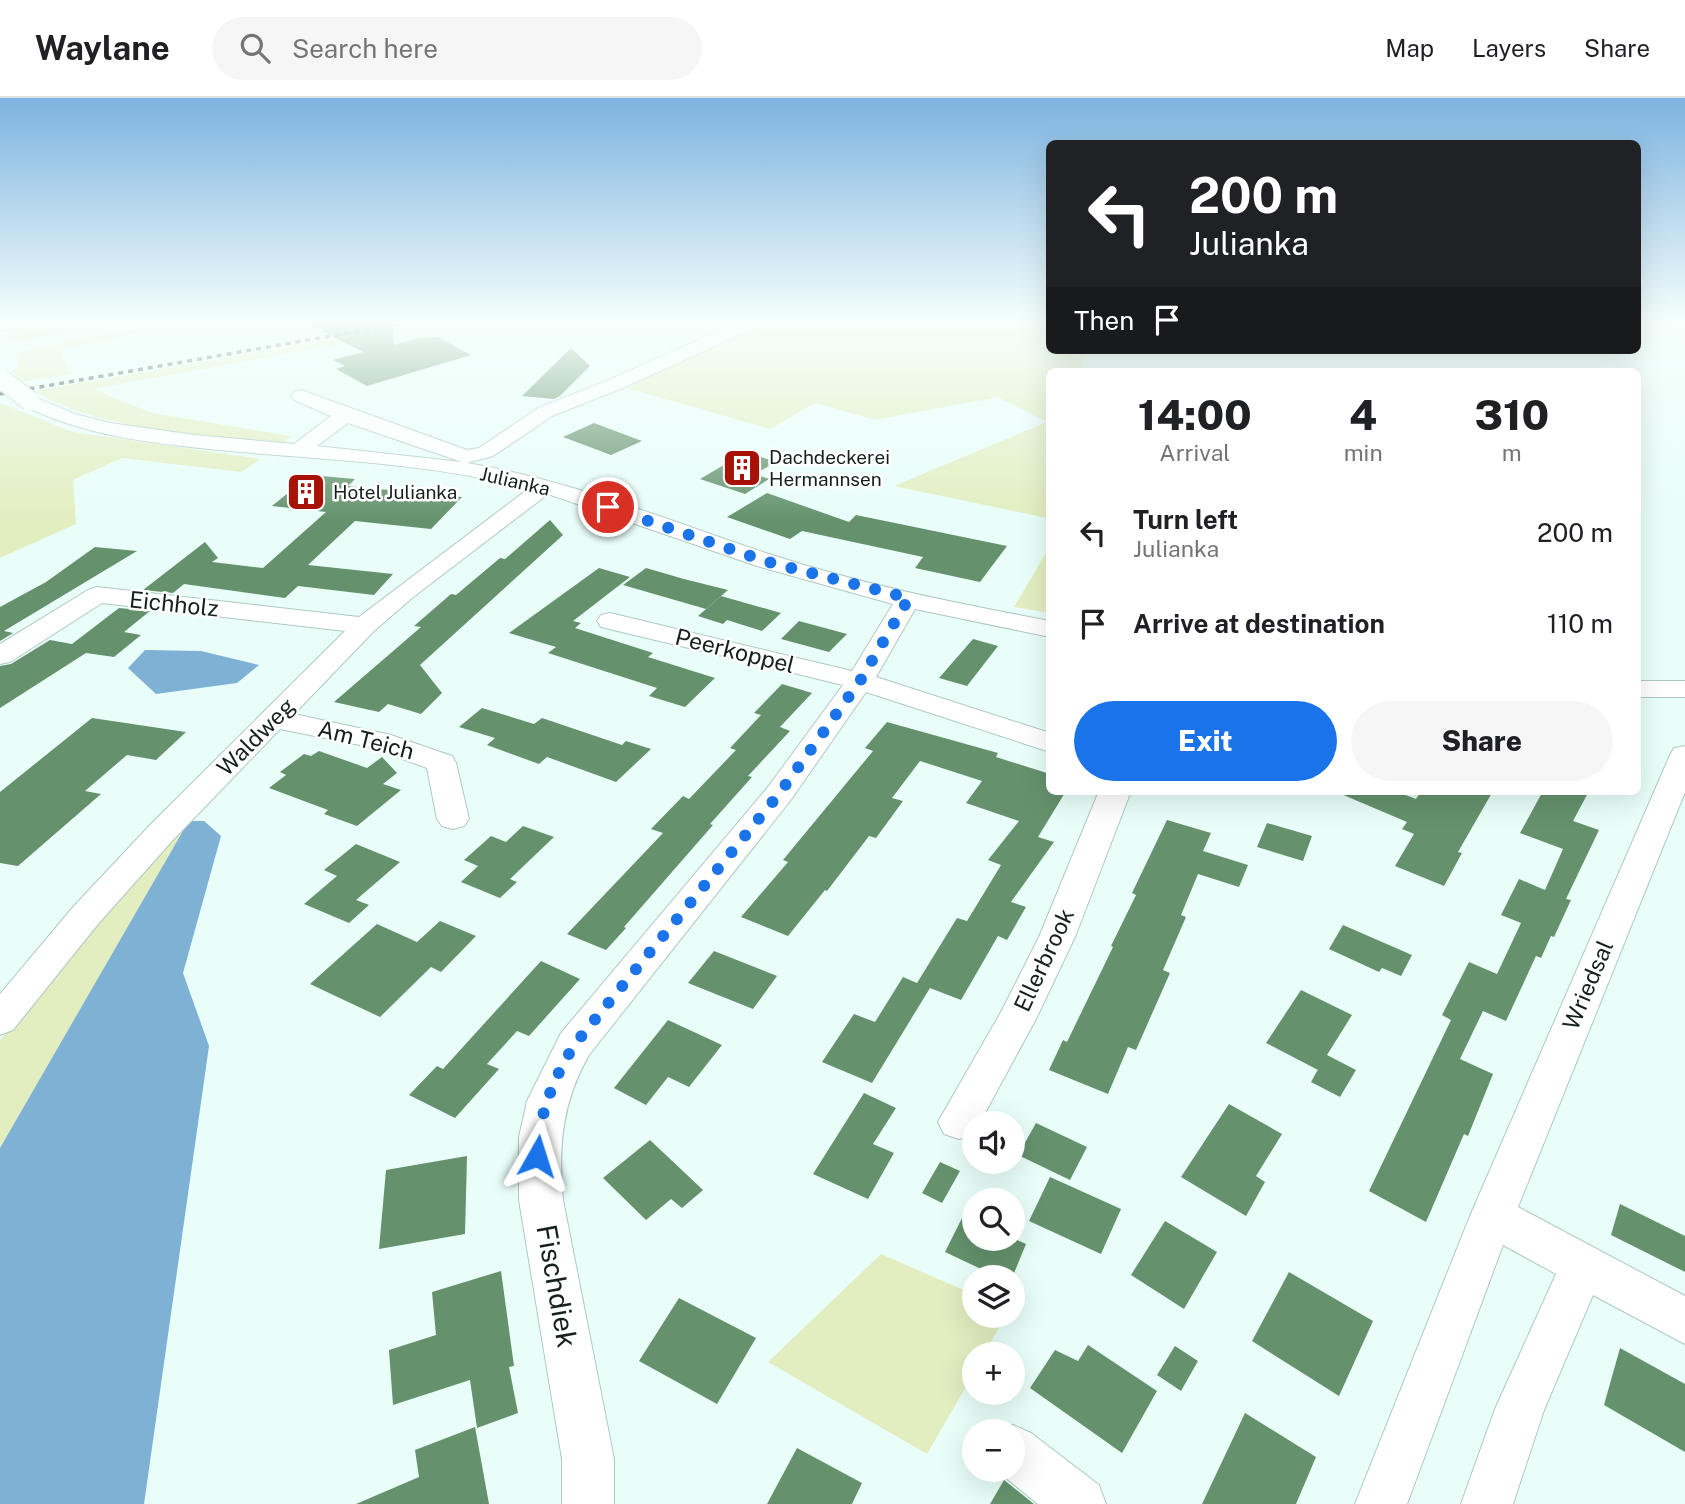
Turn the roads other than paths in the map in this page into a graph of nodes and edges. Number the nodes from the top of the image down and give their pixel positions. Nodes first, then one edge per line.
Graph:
1 (14, 389) edge
2 (604, 389) edge
3 (301, 396) dead end
4 (345, 415) junction
5 (297, 452) junction
6 (544, 487) junction
7 (909, 598) junction
8 (610, 621) dead end
9 (365, 625) junction
10 (1046, 628) edge
11 (0, 656) edge
12 (860, 681) junction
13 (1641, 689) edge
14 (1685, 689) edge
15 (275, 719) junction
16 (1046, 742) edge
17 (1685, 755) edge
18 (1113, 795) edge
19 (453, 819) dead end
20 (0, 1020) edge
21 (959, 1122) dead end
22 (1492, 1216) junction
23 (1582, 1267) junction
24 (1685, 1321) edge
25 (1025, 1460) edge
26 (588, 1504) edge
27 (1080, 1504) edge
28 (1381, 1504) edge
29 (1487, 1504) edge

1 - 5 street, Julianka, bridge
2 - 4 street, Julianka
3 - 4 street, Julianka
4 - 5 street
5 - 6 street, Julianka
6 - 7 street, Julianka
6 - 9 street, Waldweg
7 - 10 street, Julianka
7 - 12 street, Fischdiek
8 - 12 street, Peerkoppel
9 - 11 street, Eichholz
9 - 15 street, Waldweg
12 - 16 street
12 - 26 street, Fischdiek
13 - 14 street
15 - 19 street, Am Teich
15 - 20 street, Waldweg
17 - 22 street, Wriedsal
18 - 21 street, Ellerbrook
22 - 23 street
22 - 28 street, Wriedsal
23 - 24 street
23 - 29 street
25 - 27 street

